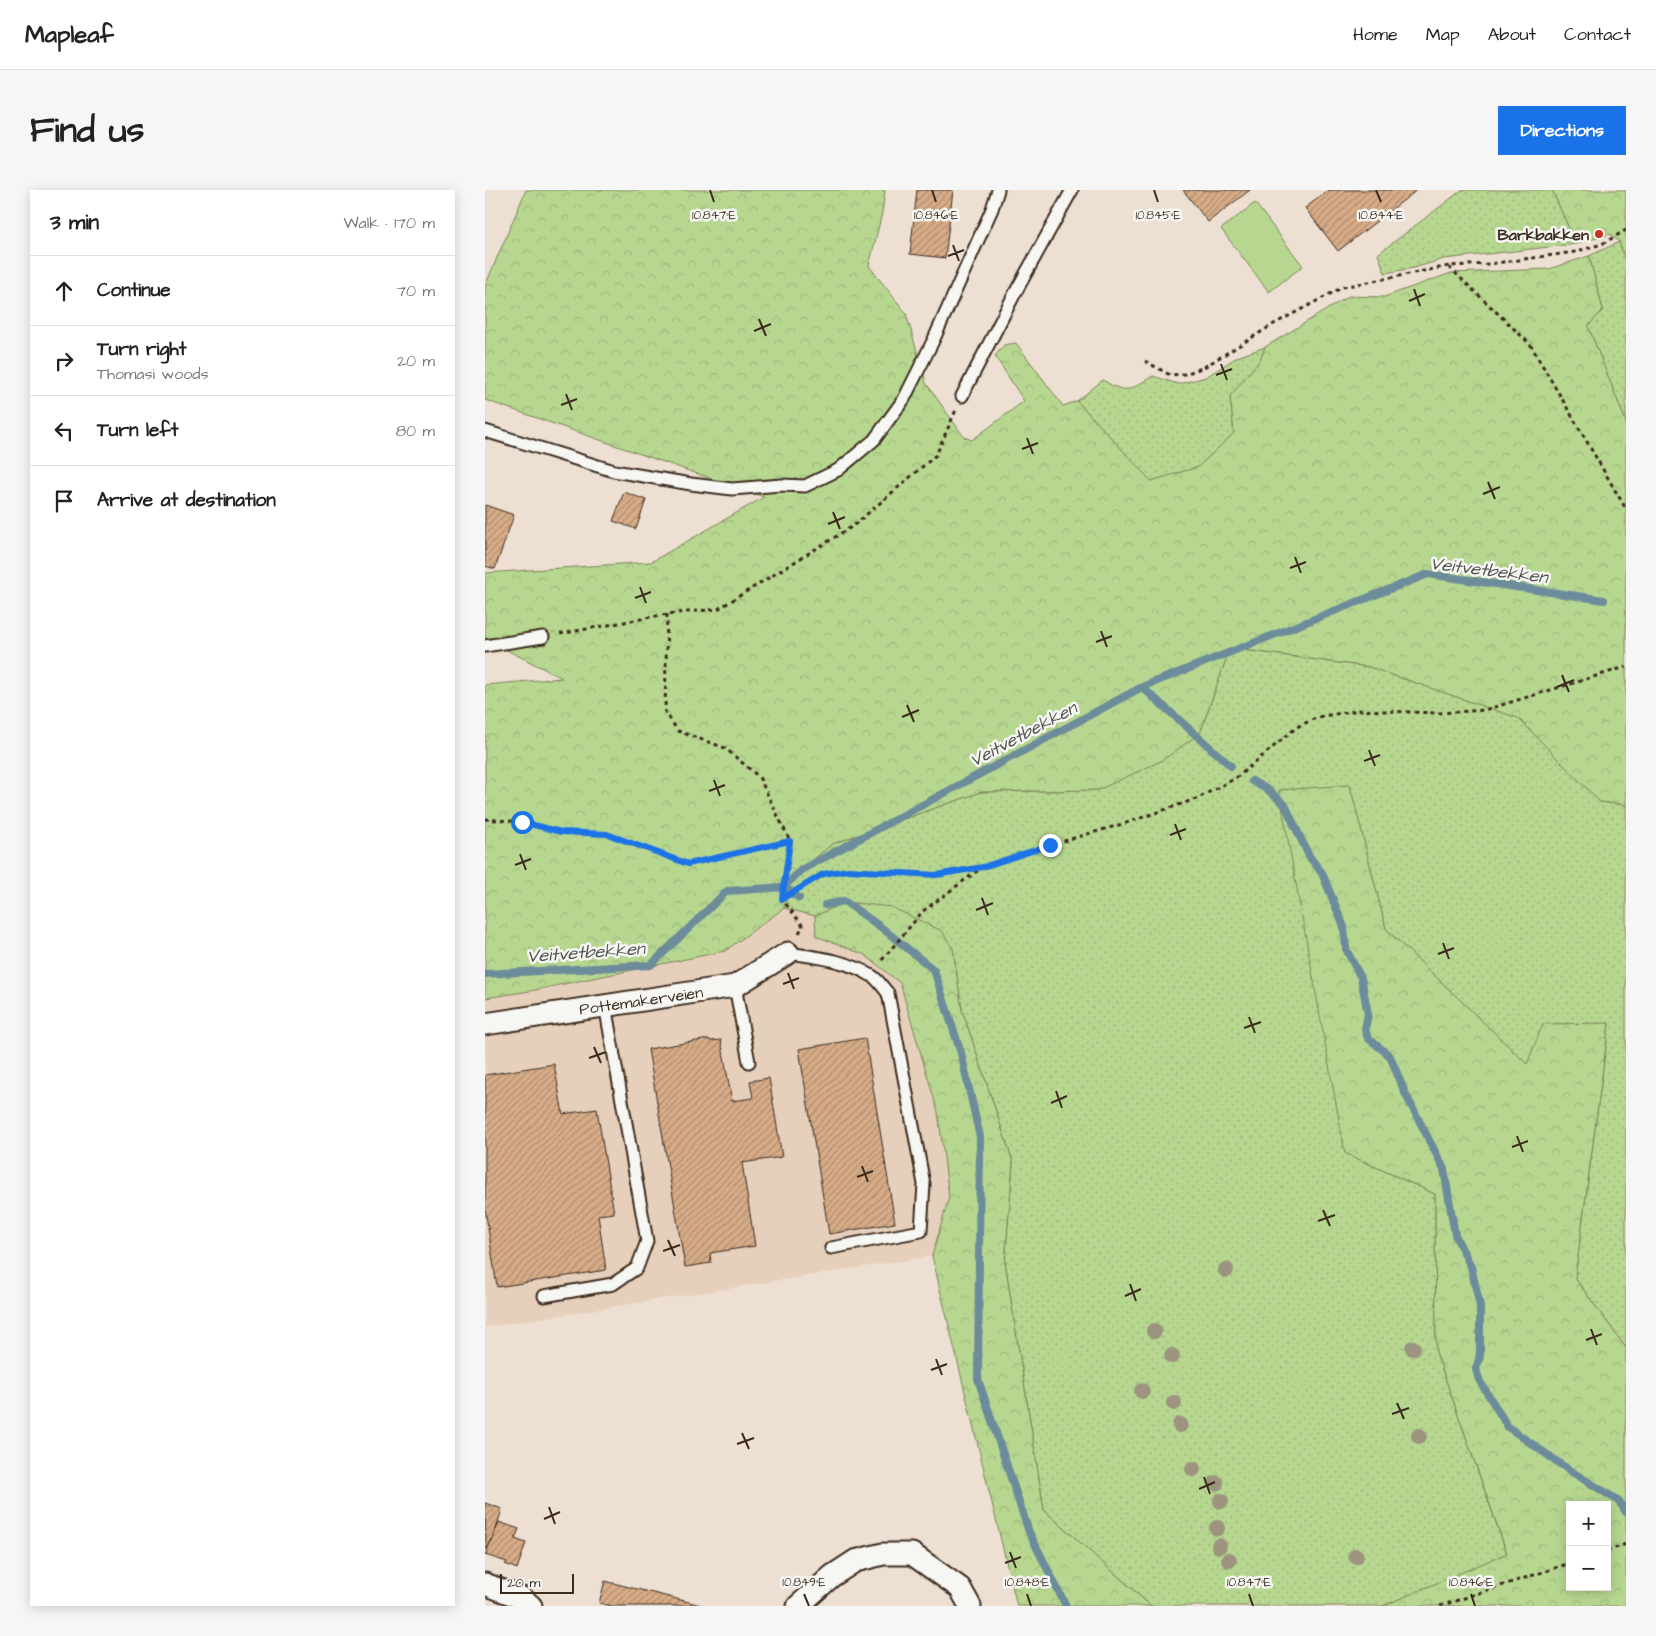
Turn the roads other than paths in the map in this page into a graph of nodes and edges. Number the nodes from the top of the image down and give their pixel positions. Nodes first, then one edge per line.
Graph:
1 (998, 190) edge
2 (1073, 190) edge
3 (962, 396) road end
4 (485, 431) edge
5 (543, 637) road end
6 (485, 646) edge
7 (788, 953) joint
8 (735, 986) junction
9 (605, 1005) junction
10 (485, 1024) edge
11 (749, 1062) dead end
12 (831, 1248) dead end
13 (544, 1296) dead end
14 (485, 1584) edge
15 (531, 1606) edge
16 (798, 1606) edge
17 (970, 1606) edge

1 - 4 lane
2 - 3 lane
5 - 6 lane
7 - 8 street, Pottemakerveien
7 - 12 lane
8 - 9 street, Pottemakerveien
8 - 11 lane
9 - 10 street, Pottemakerveien
9 - 13 lane
14 - 15 street
16 - 17 street

